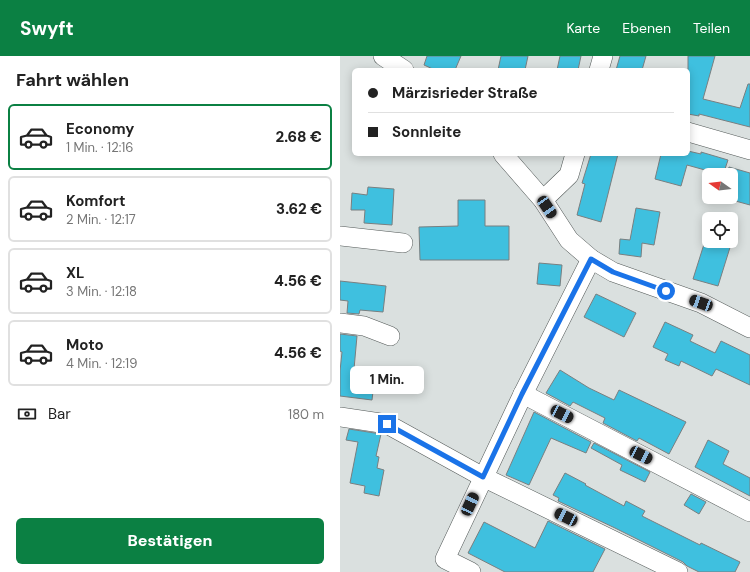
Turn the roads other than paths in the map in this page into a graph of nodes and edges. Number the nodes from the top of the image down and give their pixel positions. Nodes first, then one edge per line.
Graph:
1 (383, 56) edge
2 (603, 56) edge
3 (401, 68) edge
4 (600, 68) edge
5 (690, 133) edge
6 (750, 150) edge
7 (505, 156) edge
8 (574, 156) edge
9 (543, 200) junction
10 (340, 236) edge
11 (403, 243) dead end
12 (591, 259) junction
13 (340, 323) edge
14 (750, 328) edge
15 (390, 336) dead end
16 (522, 394) junction
17 (340, 417) edge
18 (483, 477) junction
19 (750, 512) edge
20 (471, 572) edge
21 (678, 572) edge

1 - 3 street
2 - 4 street
5 - 6 street
7 - 9 street
8 - 9 street
9 - 12 street
10 - 11 street
12 - 14 street
12 - 16 street
13 - 15 street
16 - 18 street
16 - 19 street
17 - 18 street
18 - 20 street
18 - 21 street

